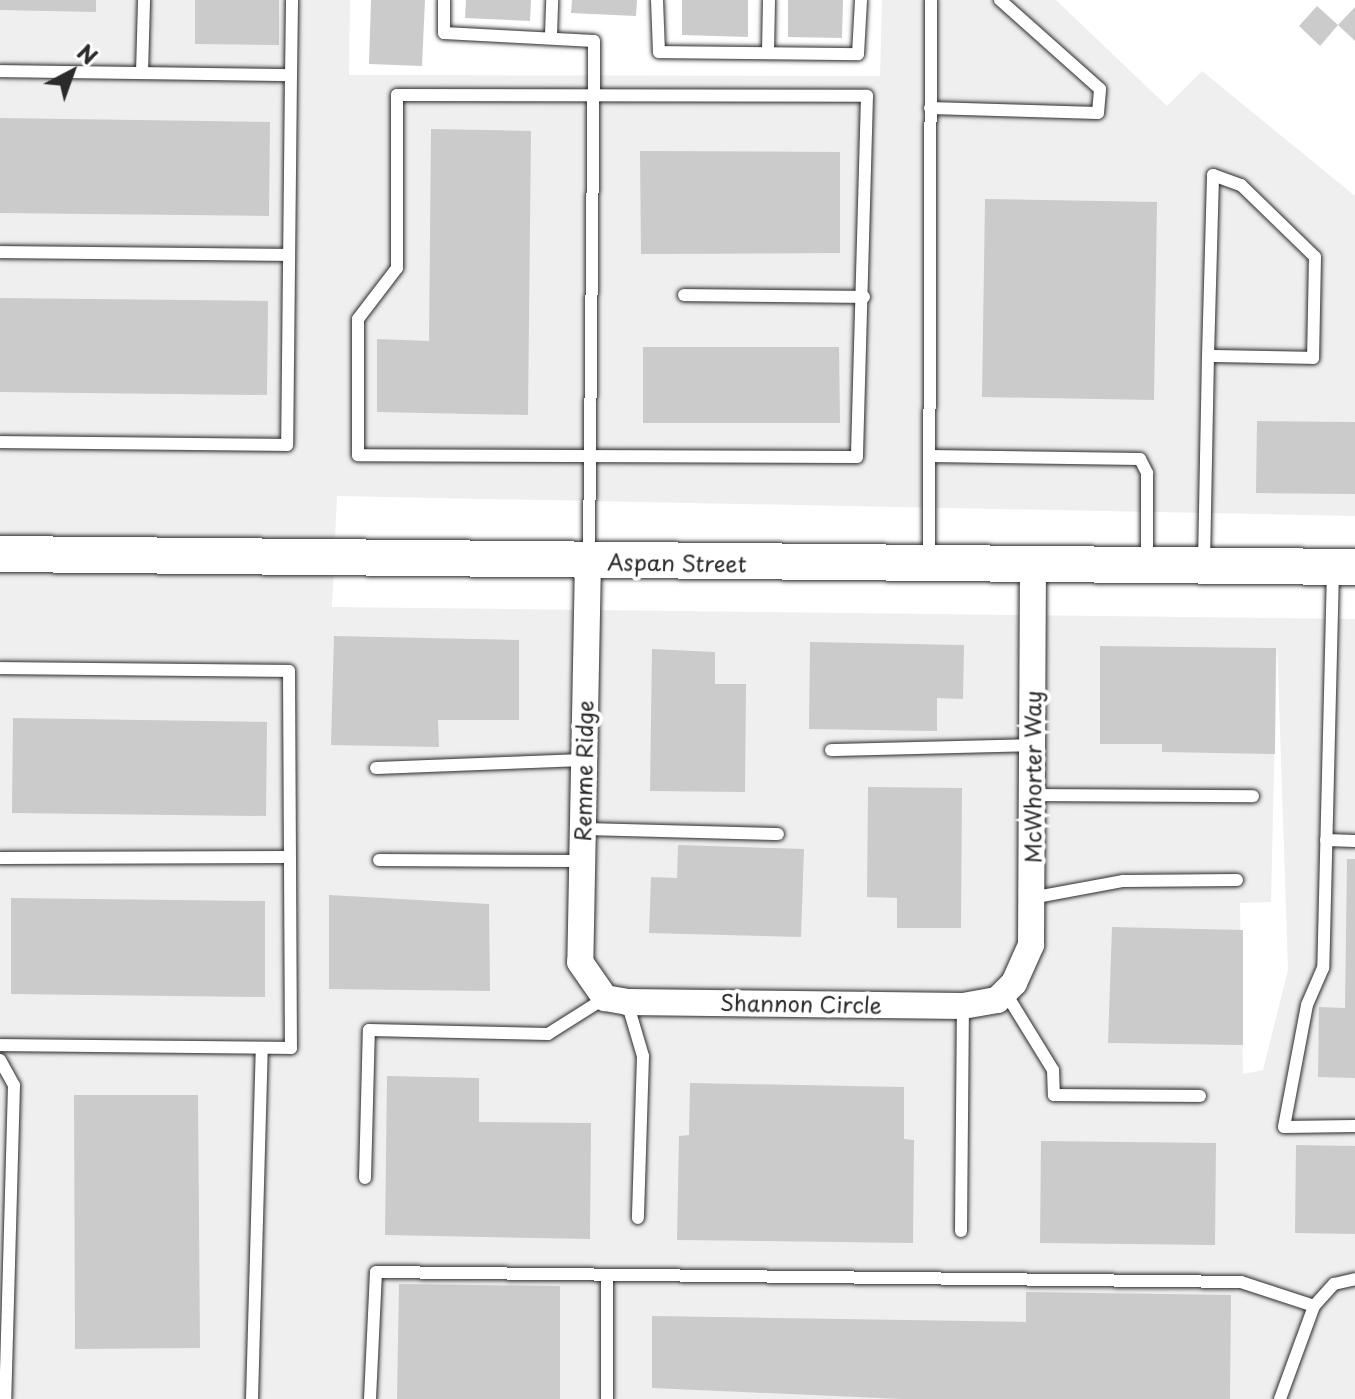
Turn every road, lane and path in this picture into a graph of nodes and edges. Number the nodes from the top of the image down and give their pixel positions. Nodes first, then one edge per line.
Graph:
1 (144, 0) edge
2 (292, 0) edge
3 (444, 0) edge
4 (552, 0) edge
5 (657, 0) edge
6 (769, 0) edge
7 (861, 0) edge
8 (931, 0) edge
9 (1000, 0) edge
10 (551, 35) junction
11 (768, 52) junction
12 (0, 71) edge
13 (142, 73) junction
14 (291, 75) junction
15 (592, 95) junction
16 (930, 108) junction
17 (0, 252) edge
18 (289, 255) junction
19 (684, 295) dead end
20 (864, 297) junction
21 (1208, 356) junction
22 (0, 442) edge
23 (589, 456) junction
24 (929, 456) junction
25 (0, 554) edge
26 (588, 561) junction
27 (929, 566) junction
28 (1148, 566) junction
29 (1204, 567) junction
30 (1344, 567) edge
31 (1033, 568) junction
32 (0, 668) edge
33 (1032, 745) junction
34 (831, 750) dead end
35 (583, 760) junction
36 (376, 768) dead end
37 (1032, 795) junction
38 (1253, 796) dead end
39 (582, 829) junction
40 (778, 834) dead end
41 (1326, 840) junction
42 (1355, 841) edge
43 (290, 857) junction
44 (0, 858) edge
45 (379, 860) dead end
46 (581, 861) junction
47 (1237, 880) dead end
48 (1031, 898) junction
49 (1010, 988) junction
50 (606, 993) junction
51 (963, 1006) junction
52 (0, 1045) edge
53 (262, 1048) junction
54 (0, 1060) edge
55 (1200, 1096) dead end
56 (1355, 1126) edge
57 (365, 1178) dead end
58 (638, 1218) dead end
59 (961, 1231) dead end
60 (607, 1275) junction
61 (1355, 1279) edge
62 (1314, 1306) junction
63 (5, 1399) edge
64 (252, 1399) edge
65 (370, 1399) edge
66 (607, 1399) edge
67 (1280, 1399) edge

1 - 13 lane
2 - 14 lane
3 - 10 lane
4 - 10 lane
5 - 11 lane
6 - 11 lane
7 - 11 lane
8 - 16 lane
9 - 16 lane
10 - 15 lane
12 - 13 lane
13 - 14 lane
14 - 18 lane
15 - 20 lane
15 - 23 lane
15 - 23 lane
16 - 24 lane
17 - 18 lane
18 - 22 lane
19 - 20 lane
20 - 23 lane
21 - 21 lane
21 - 29 lane
23 - 26 lane
24 - 27 lane
24 - 28 lane
25 - 26 street, Aspan Street
26 - 27 street, Aspan Street
26 - 35 street, Remme Ridge
27 - 31 street, Aspan Street
28 - 29 street, Aspan Street
28 - 31 street, Aspan Street
29 - 30 street, Aspan Street
30 - 41 lane
31 - 33 street, McWhorter Way
32 - 43 lane
33 - 34 lane
33 - 37 street, McWhorter Way
35 - 36 lane
35 - 39 street, Remme Ridge
37 - 38 lane
37 - 48 street, McWhorter Way
39 - 40 lane
39 - 46 street, Remme Ridge
41 - 42 lane
41 - 56 lane
43 - 44 lane
43 - 53 lane
45 - 46 lane
46 - 50 street, Remme Ridge
47 - 48 lane
48 - 49 street, McWhorter Way
49 - 51 street, Shannon Circle
49 - 55 lane
50 - 51 street, Shannon Circle
50 - 57 lane
50 - 58 lane
51 - 59 lane
52 - 53 lane
53 - 64 lane
54 - 63 lane
60 - 62 lane
60 - 65 lane
60 - 66 lane
61 - 62 lane
62 - 67 lane

